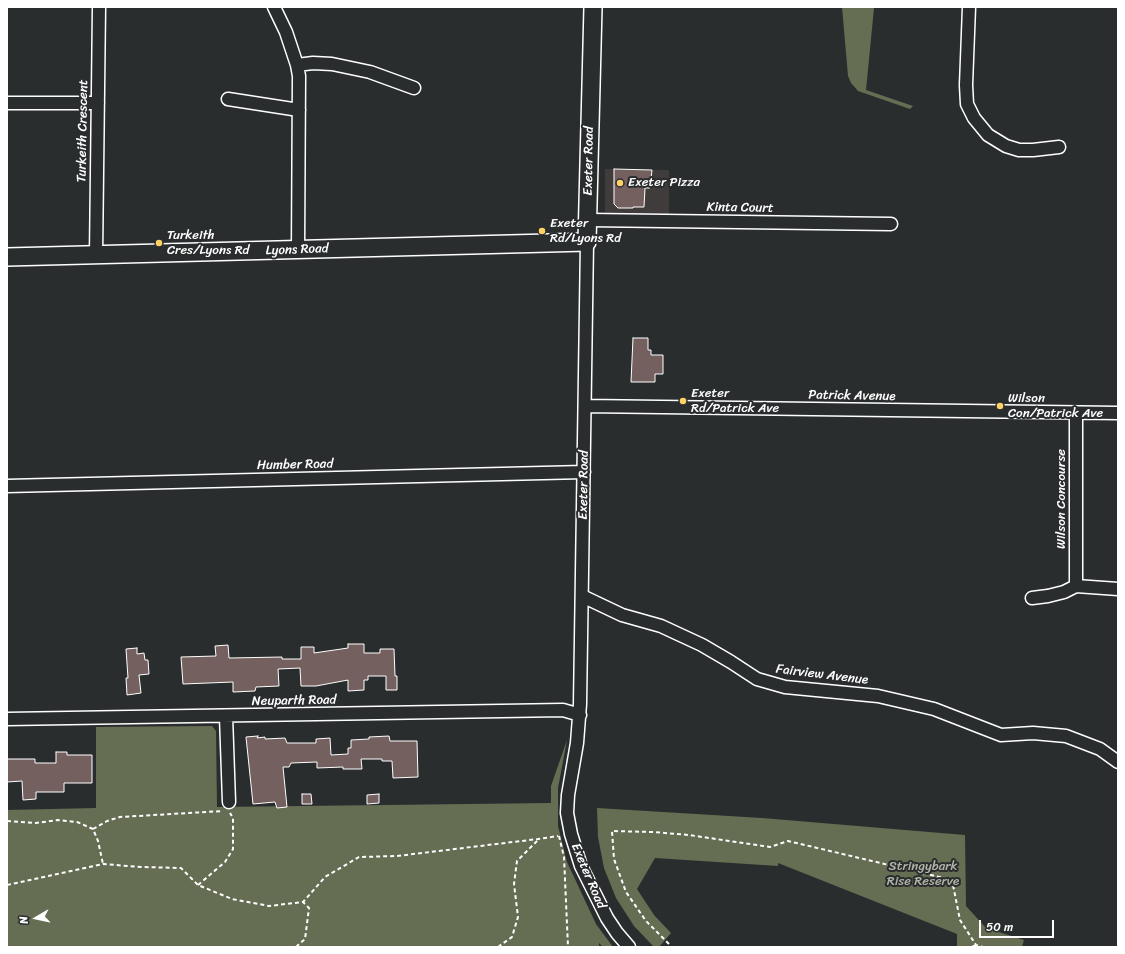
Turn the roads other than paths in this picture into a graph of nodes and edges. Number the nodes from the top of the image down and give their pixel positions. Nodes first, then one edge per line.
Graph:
1 (99, 7) edge
2 (274, 7) edge
3 (593, 7) edge
4 (969, 7) edge
5 (297, 65) junction
6 (414, 88) dead end
7 (228, 99) dead end
8 (7, 103) edge
9 (98, 103) junction
10 (299, 110) junction
11 (1059, 147) dead end
12 (588, 220) junction
13 (891, 224) dead end
14 (587, 242) junction
15 (298, 250) junction
16 (96, 255) junction
17 (7, 258) edge
18 (585, 406) junction
19 (1076, 413) junction
20 (1118, 413) edge
21 (584, 472) junction
22 (7, 486) edge
23 (1076, 586) junction
24 (1118, 589) edge
25 (582, 596) junction
26 (1032, 598) dead end
27 (580, 715) junction
28 (226, 716) junction
29 (7, 719) edge
30 (1118, 762) edge
31 (229, 802) dead end
32 (629, 947) edge

1 - 9 street, Turkeith Crescent
2 - 5 street
3 - 12 main road, Exeter Road
4 - 11 street
5 - 6 street
5 - 10 street
7 - 10 street
8 - 9 street
9 - 16 street, Turkeith Crescent
10 - 15 street
12 - 13 street, Kinta Court
12 - 14 main road, Exeter Road
14 - 15 main road, Lyons Road
14 - 18 street, Exeter Road
15 - 16 main road, Lyons Road
16 - 17 main road, Lyons Road
18 - 19 street, Patrick Avenue
18 - 21 street, Exeter Road
19 - 20 street, Patrick Avenue
19 - 23 street, Wilson Concourse
21 - 22 street, Humber Road
21 - 25 street, Exeter Road
23 - 24 street
23 - 26 street
25 - 27 street, Exeter Road
25 - 30 street, Fairview Avenue
27 - 28 street, Neuparth Road
27 - 32 street, Exeter Road
28 - 29 street, Neuparth Road
28 - 31 street

